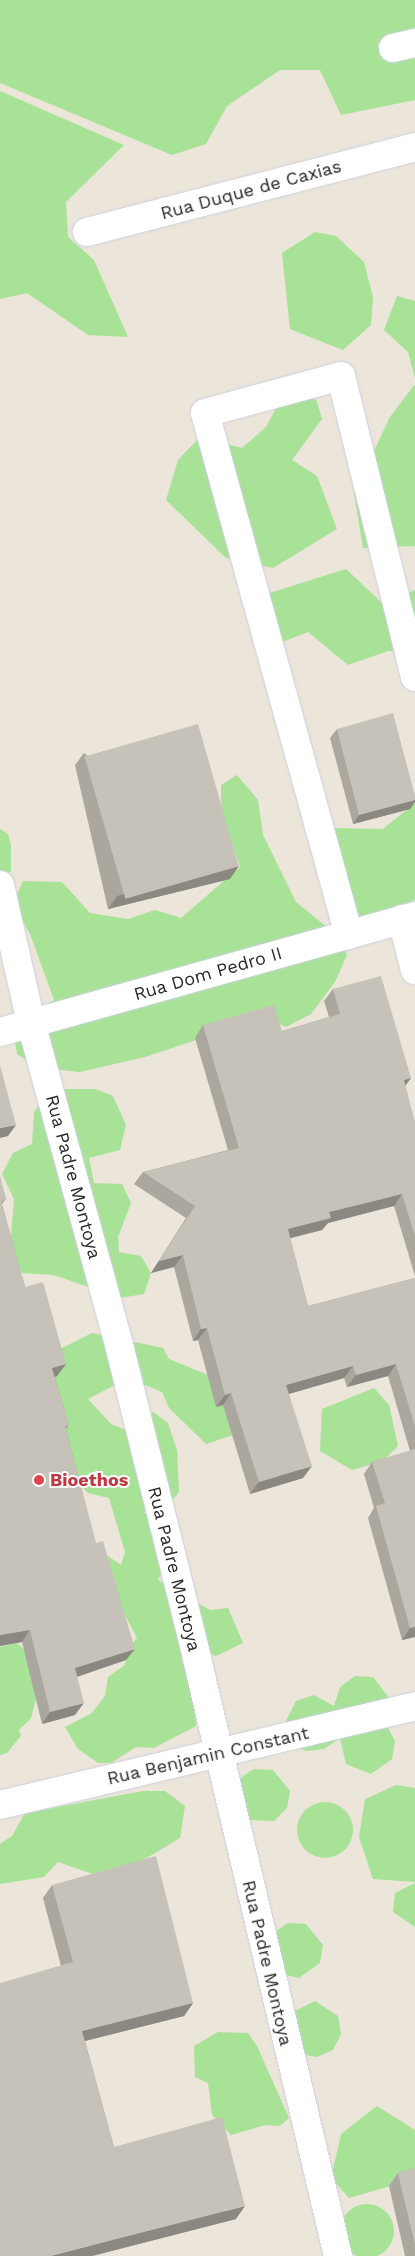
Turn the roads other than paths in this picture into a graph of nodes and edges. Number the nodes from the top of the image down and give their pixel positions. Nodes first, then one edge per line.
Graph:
1 (415, 147) edge
2 (87, 232) dead end
3 (415, 677) edge
4 (0, 885) edge
5 (408, 917) edge
6 (349, 935) junction
7 (415, 970) edge
8 (31, 1024) junction
9 (0, 1032) edge
10 (415, 1706) edge
11 (220, 1753) junction
12 (0, 1805) edge
13 (338, 2256) edge

1 - 2 street, Rua Duque de Caxias
3 - 6 street
4 - 8 street, Rua Padre Montoya
5 - 6 street, Rua Dom Pedro II
5 - 7 street
6 - 8 street, Rua Dom Pedro II
8 - 9 street, Rua Dom Pedro II
8 - 11 street, Rua Padre Montoya
10 - 11 street, Rua Benjamin Constant
11 - 12 street, Rua Benjamin Constant
11 - 13 street, Rua Padre Montoya

